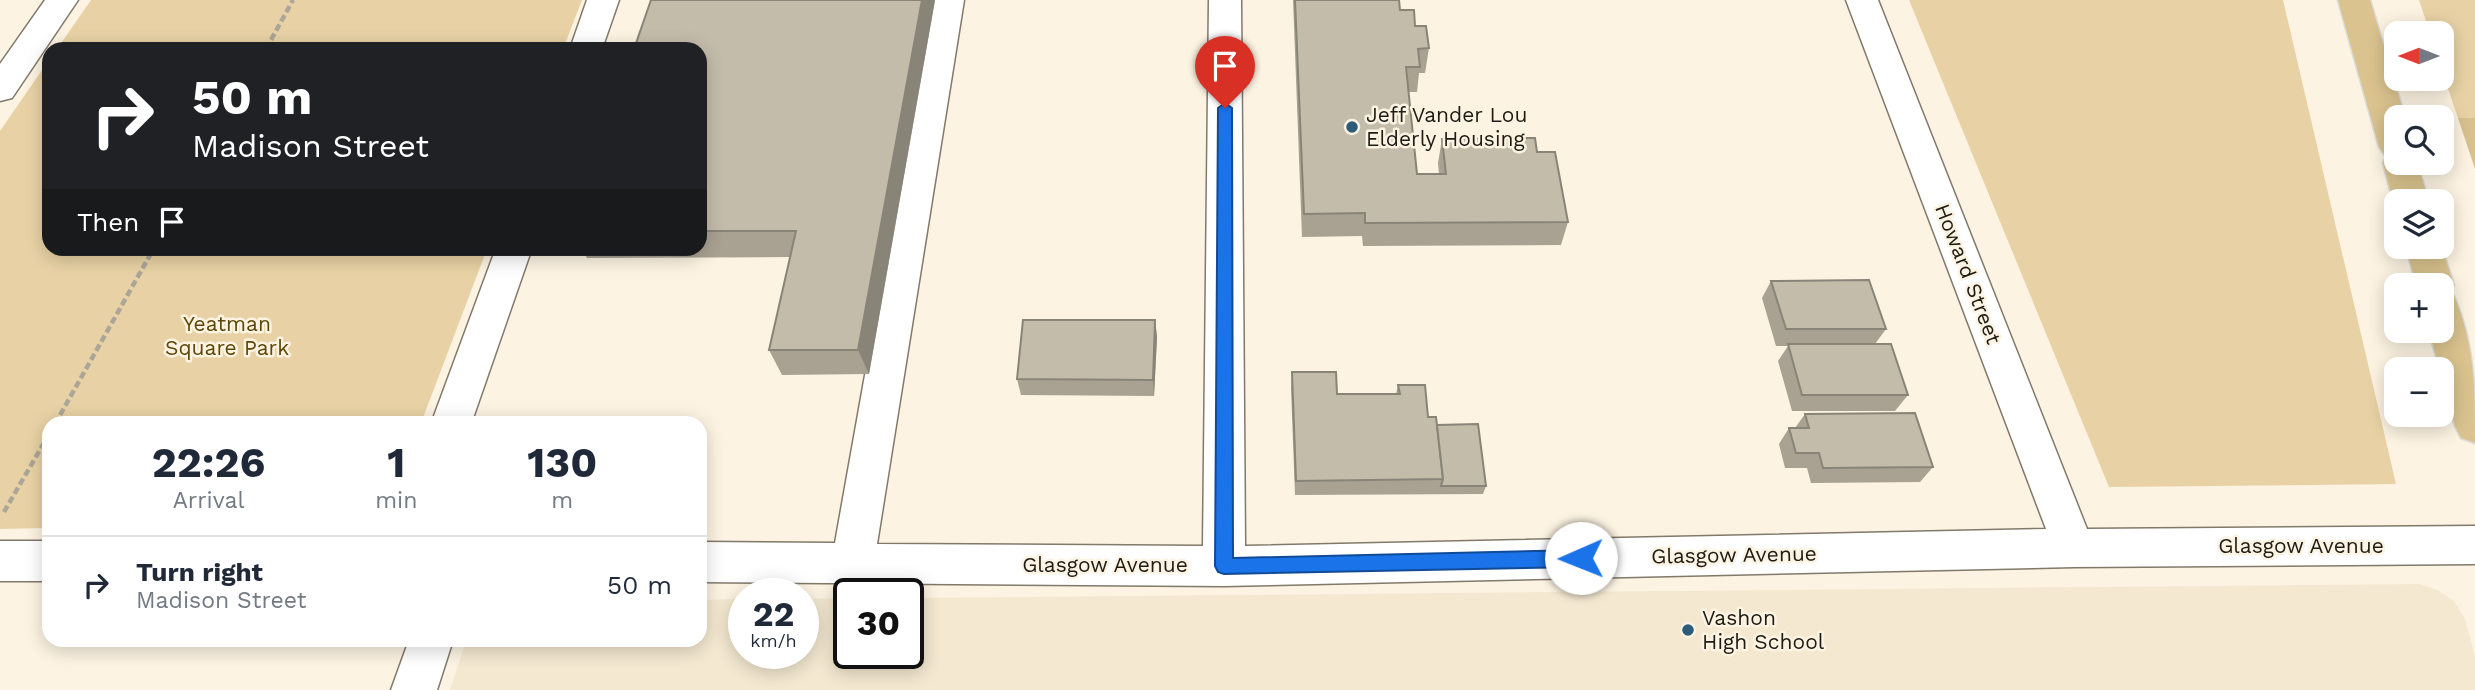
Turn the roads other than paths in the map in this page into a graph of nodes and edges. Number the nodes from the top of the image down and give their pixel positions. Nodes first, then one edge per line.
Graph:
1 (62, 0) edge
2 (603, 0) edge
3 (948, 0) edge
4 (1225, 0) edge
5 (1862, 0) edge
6 (2354, 0) edge
7 (588, 42) edge
8 (0, 89) edge
9 (2384, 105) edge
10 (511, 256) edge
11 (2451, 343) edge
12 (454, 416) edge
13 (2475, 426) edge
14 (2475, 545) edge
15 (2074, 548) junction
16 (0, 561) edge
17 (42, 561) edge
18 (707, 562) edge
19 (853, 564) junction
20 (1224, 566) junction
21 (429, 647) edge
22 (414, 690) edge

1 - 8 street
2 - 7 street
3 - 19 street
4 - 20 street
5 - 15 street, Howard Street
6 - 9 main road
10 - 12 street
11 - 13 main road
14 - 15 street, Glasgow Avenue
15 - 20 street, Glasgow Avenue
16 - 17 street
18 - 19 street, Glasgow Avenue
19 - 20 street, Glasgow Avenue
21 - 22 street

